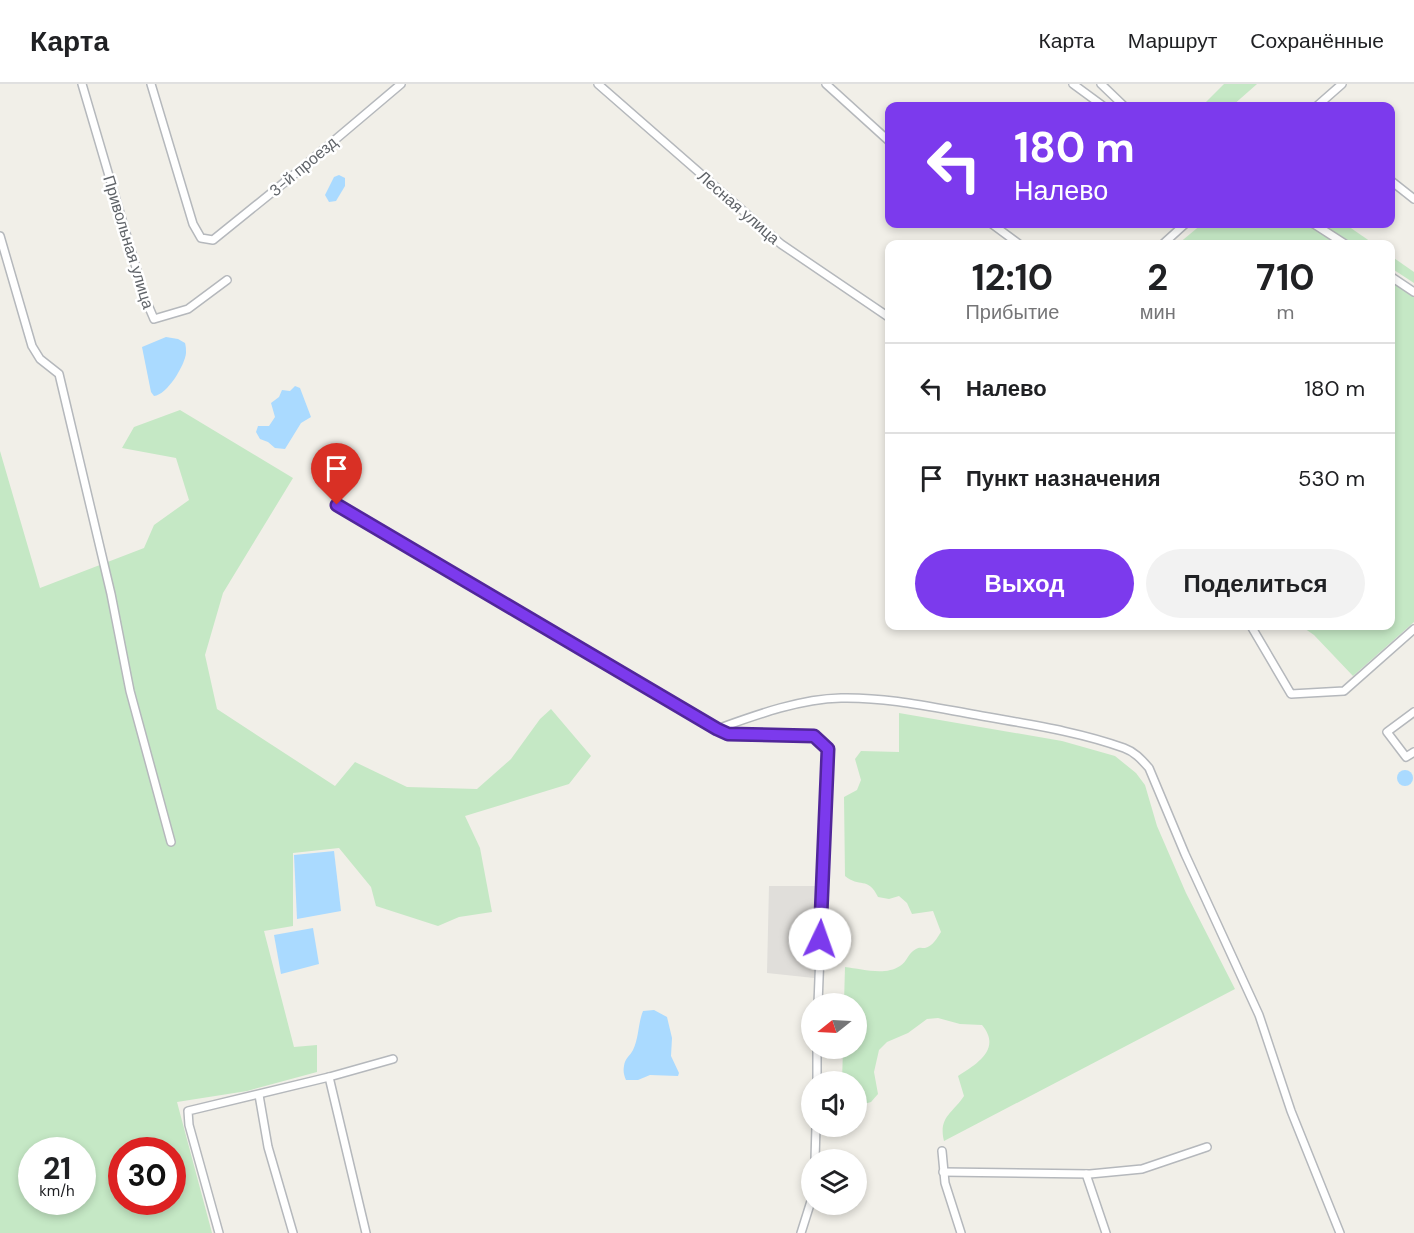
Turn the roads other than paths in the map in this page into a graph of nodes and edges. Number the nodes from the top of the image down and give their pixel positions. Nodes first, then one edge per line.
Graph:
1 (82, 84) edge
2 (151, 84) edge
3 (401, 84) edge
4 (598, 84) edge
5 (826, 84) edge
6 (1073, 84) edge
7 (1101, 84) edge
8 (1342, 84) edge
9 (1098, 102) edge
10 (1120, 102) edge
11 (1322, 102) edge
12 (885, 137) edge
13 (1395, 184) edge
14 (1414, 199) edge
15 (997, 228) edge
16 (1181, 228) edge
17 (1320, 228) edge
18 (0, 236) edge
19 (1014, 240) edge
20 (1167, 240) edge
21 (1339, 240) edge
22 (1395, 279) edge
23 (227, 280) dead end
24 (1414, 292) edge
25 (885, 315) edge
26 (337, 505) dead end
27 (1414, 629) edge
28 (1253, 630) edge
29 (1414, 712) edge
30 (717, 729) junction
31 (1414, 752) edge
32 (171, 843) dead end
33 (818, 993) edge
34 (393, 1059) dead end
35 (330, 1077) junction
36 (259, 1095) junction
37 (1207, 1147) dead end
38 (942, 1151) dead end
39 (943, 1172) junction
40 (1086, 1174) junction
41 (807, 1215) edge
42 (219, 1233) edge
43 (293, 1233) edge
44 (366, 1233) edge
45 (801, 1233) edge
46 (961, 1233) edge
47 (1106, 1233) edge
48 (1340, 1233) edge

1 - 23 street, Привольная улица
2 - 3 street, 3-й проезд
4 - 25 street, Лесная улица
5 - 12 street
6 - 9 street
7 - 10 street
8 - 11 street
13 - 14 street
15 - 19 street
16 - 20 street
17 - 21 street
18 - 32 street
22 - 24 street
26 - 30 street
27 - 28 street
29 - 31 street
30 - 33 street
30 - 48 street
34 - 35 street
35 - 36 street
35 - 44 street
36 - 42 street
36 - 43 street
37 - 40 street
38 - 39 street
39 - 40 street
39 - 46 street
40 - 47 street
41 - 45 street

